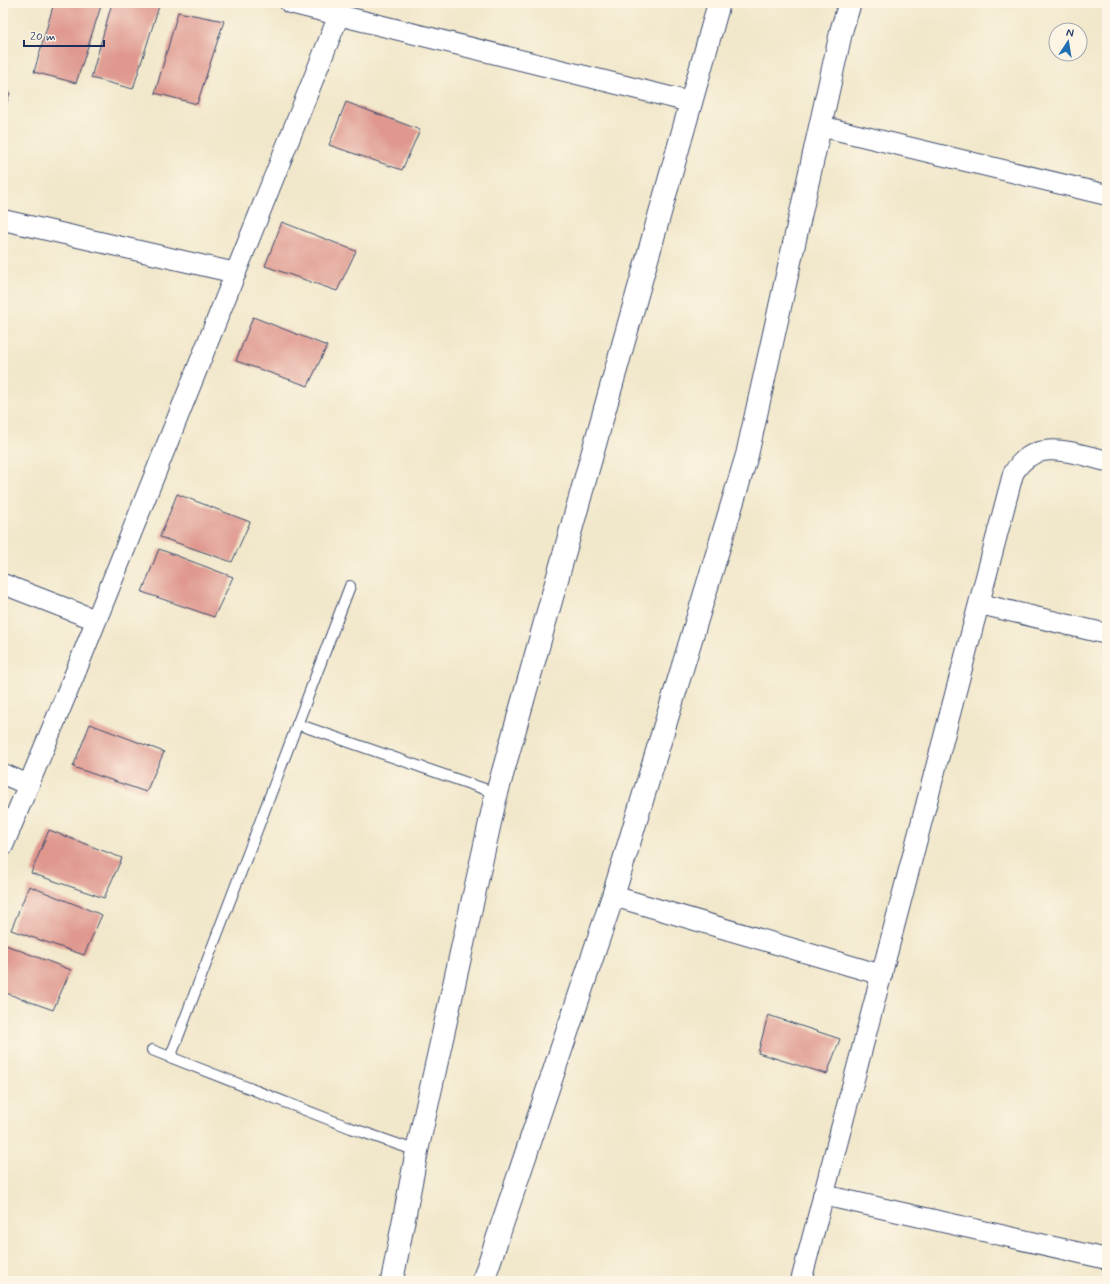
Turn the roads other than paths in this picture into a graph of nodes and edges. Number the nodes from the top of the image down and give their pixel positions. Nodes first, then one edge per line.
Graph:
1 (290, 3) edge
2 (719, 3) edge
3 (850, 3) edge
4 (339, 15) junction
5 (690, 102) junction
6 (820, 126) junction
7 (1107, 195) edge
8 (3, 220) edge
9 (236, 274) junction
10 (1107, 461) edge
11 (3, 584) edge
12 (350, 586) dead end
13 (980, 604) junction
14 (96, 620) junction
15 (1107, 634) edge
16 (297, 724) junction
17 (3, 774) edge
18 (29, 785) junction
19 (496, 793) junction
20 (3, 846) edge
21 (613, 896) junction
22 (882, 974) junction
23 (152, 1050) dead end
24 (170, 1058) junction
25 (418, 1151) junction
26 (823, 1195) junction
27 (1107, 1259) edge
28 (392, 1281) edge
29 (483, 1281) edge
30 (801, 1281) edge

1 - 4 street
2 - 5 main road
3 - 6 main road
4 - 5 street
4 - 9 street
5 - 19 main road
6 - 7 street
6 - 21 main road
8 - 9 street
9 - 14 street
10 - 13 street
11 - 14 street
12 - 16 lane
13 - 15 street
13 - 22 street
14 - 18 street
16 - 19 lane
16 - 24 lane
17 - 18 street
18 - 20 street
19 - 25 main road
21 - 22 street
21 - 29 main road
22 - 26 street
23 - 24 lane
24 - 25 lane
25 - 28 main road
26 - 27 street
26 - 30 street

